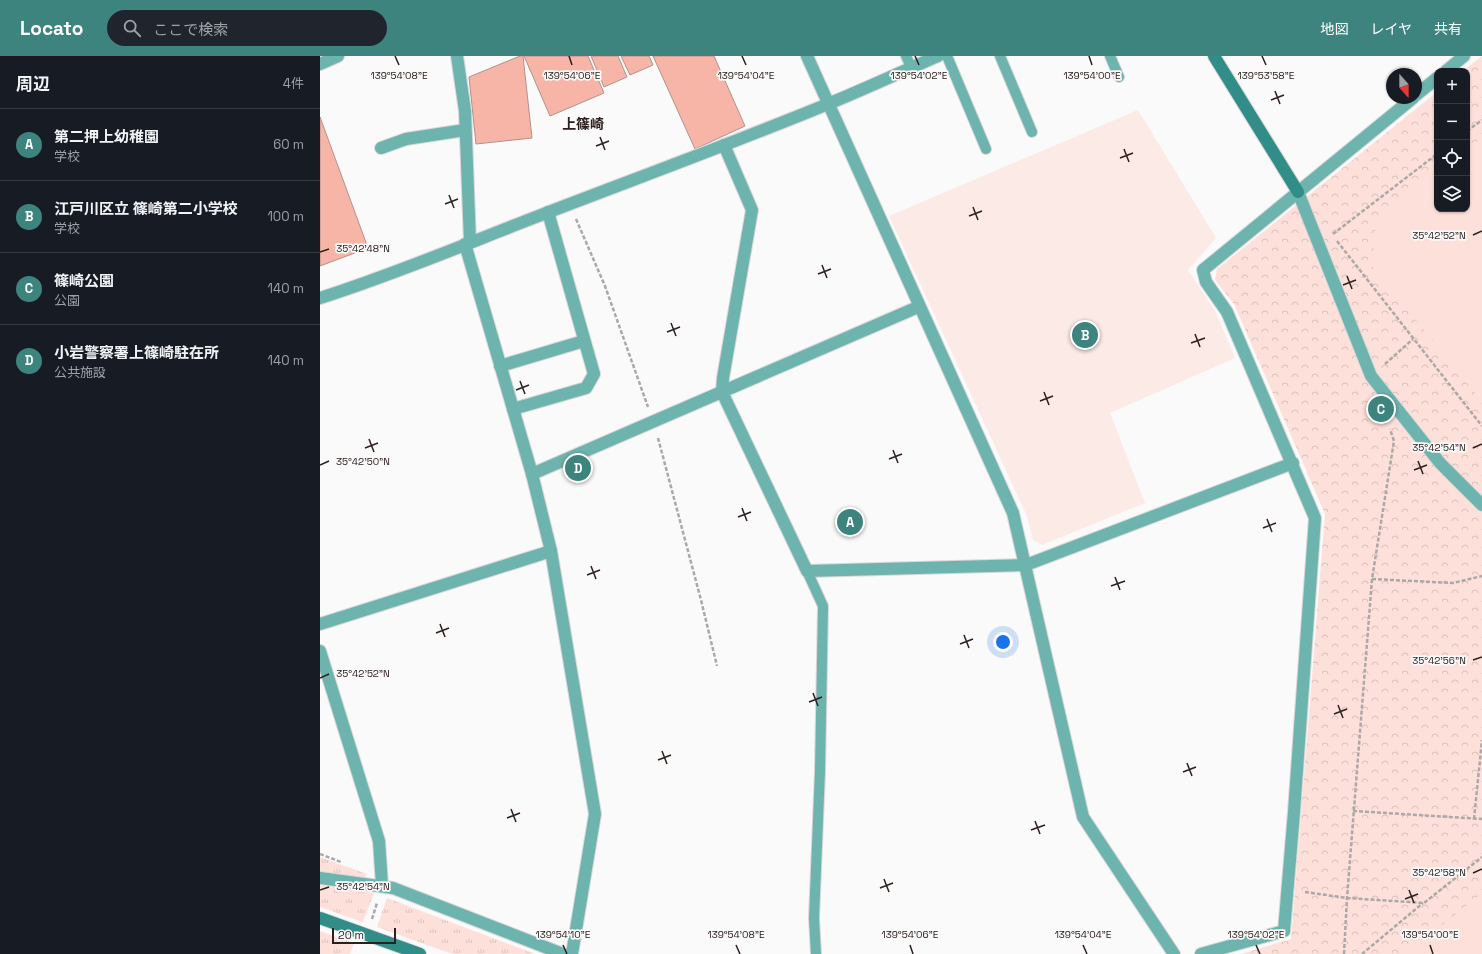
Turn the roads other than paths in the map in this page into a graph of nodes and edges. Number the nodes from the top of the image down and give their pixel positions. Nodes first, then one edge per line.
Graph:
1 (338, 56) edge
2 (457, 56) edge
3 (807, 56) edge
4 (906, 56) edge
5 (938, 56) edge
6 (947, 56) edge
7 (1000, 56) edge
8 (1110, 56) edge
9 (1214, 56) edge
10 (1464, 56) edge
11 (320, 64) edge
12 (911, 67) junction
13 (1450, 68) edge
14 (1119, 77) dead end
15 (1434, 80) edge
16 (1422, 90) edge
17 (829, 103) junction
18 (1406, 104) edge
19 (465, 130) junction
20 (1032, 132) dead end
21 (724, 145) junction
22 (381, 148) dead end
23 (986, 150) dead end
24 (1298, 192) junction
25 (548, 212) junction
26 (467, 243) junction
27 (320, 298) edge
28 (918, 307) junction
29 (584, 340) junction
30 (500, 366) junction
31 (722, 392) junction
32 (513, 409) junction
33 (1293, 463) junction
34 (532, 474) junction
35 (1482, 505) edge
36 (551, 551) junction
37 (1026, 565) junction
38 (807, 571) junction
39 (320, 624) edge
40 (320, 651) edge
41 (320, 878) edge
42 (382, 885) junction
43 (320, 918) edge
44 (420, 954) edge
45 (563, 954) edge
46 (572, 954) edge
47 (816, 954) edge
48 (1174, 954) edge
49 (1201, 954) edge

1 - 11 street
2 - 19 street
3 - 17 street
4 - 12 lane
5 - 12 street
6 - 23 lane
7 - 20 lane
8 - 14 lane
9 - 24 street
10 - 13 street
12 - 17 street
15 - 16 street
17 - 21 street
17 - 28 street
18 - 24 street
19 - 22 street
19 - 26 street
21 - 25 street
21 - 31 street
24 - 33 street
24 - 35 street
25 - 26 street
25 - 29 street
26 - 27 street
26 - 30 street
28 - 31 street
28 - 37 street
29 - 30 street
29 - 32 street
30 - 32 street
31 - 34 street
31 - 38 street
32 - 34 street
33 - 37 street
33 - 49 street
34 - 36 street
36 - 39 street
36 - 46 street
37 - 38 street
37 - 48 street
38 - 47 lane
40 - 42 street
41 - 42 street
42 - 45 street
43 - 44 street

